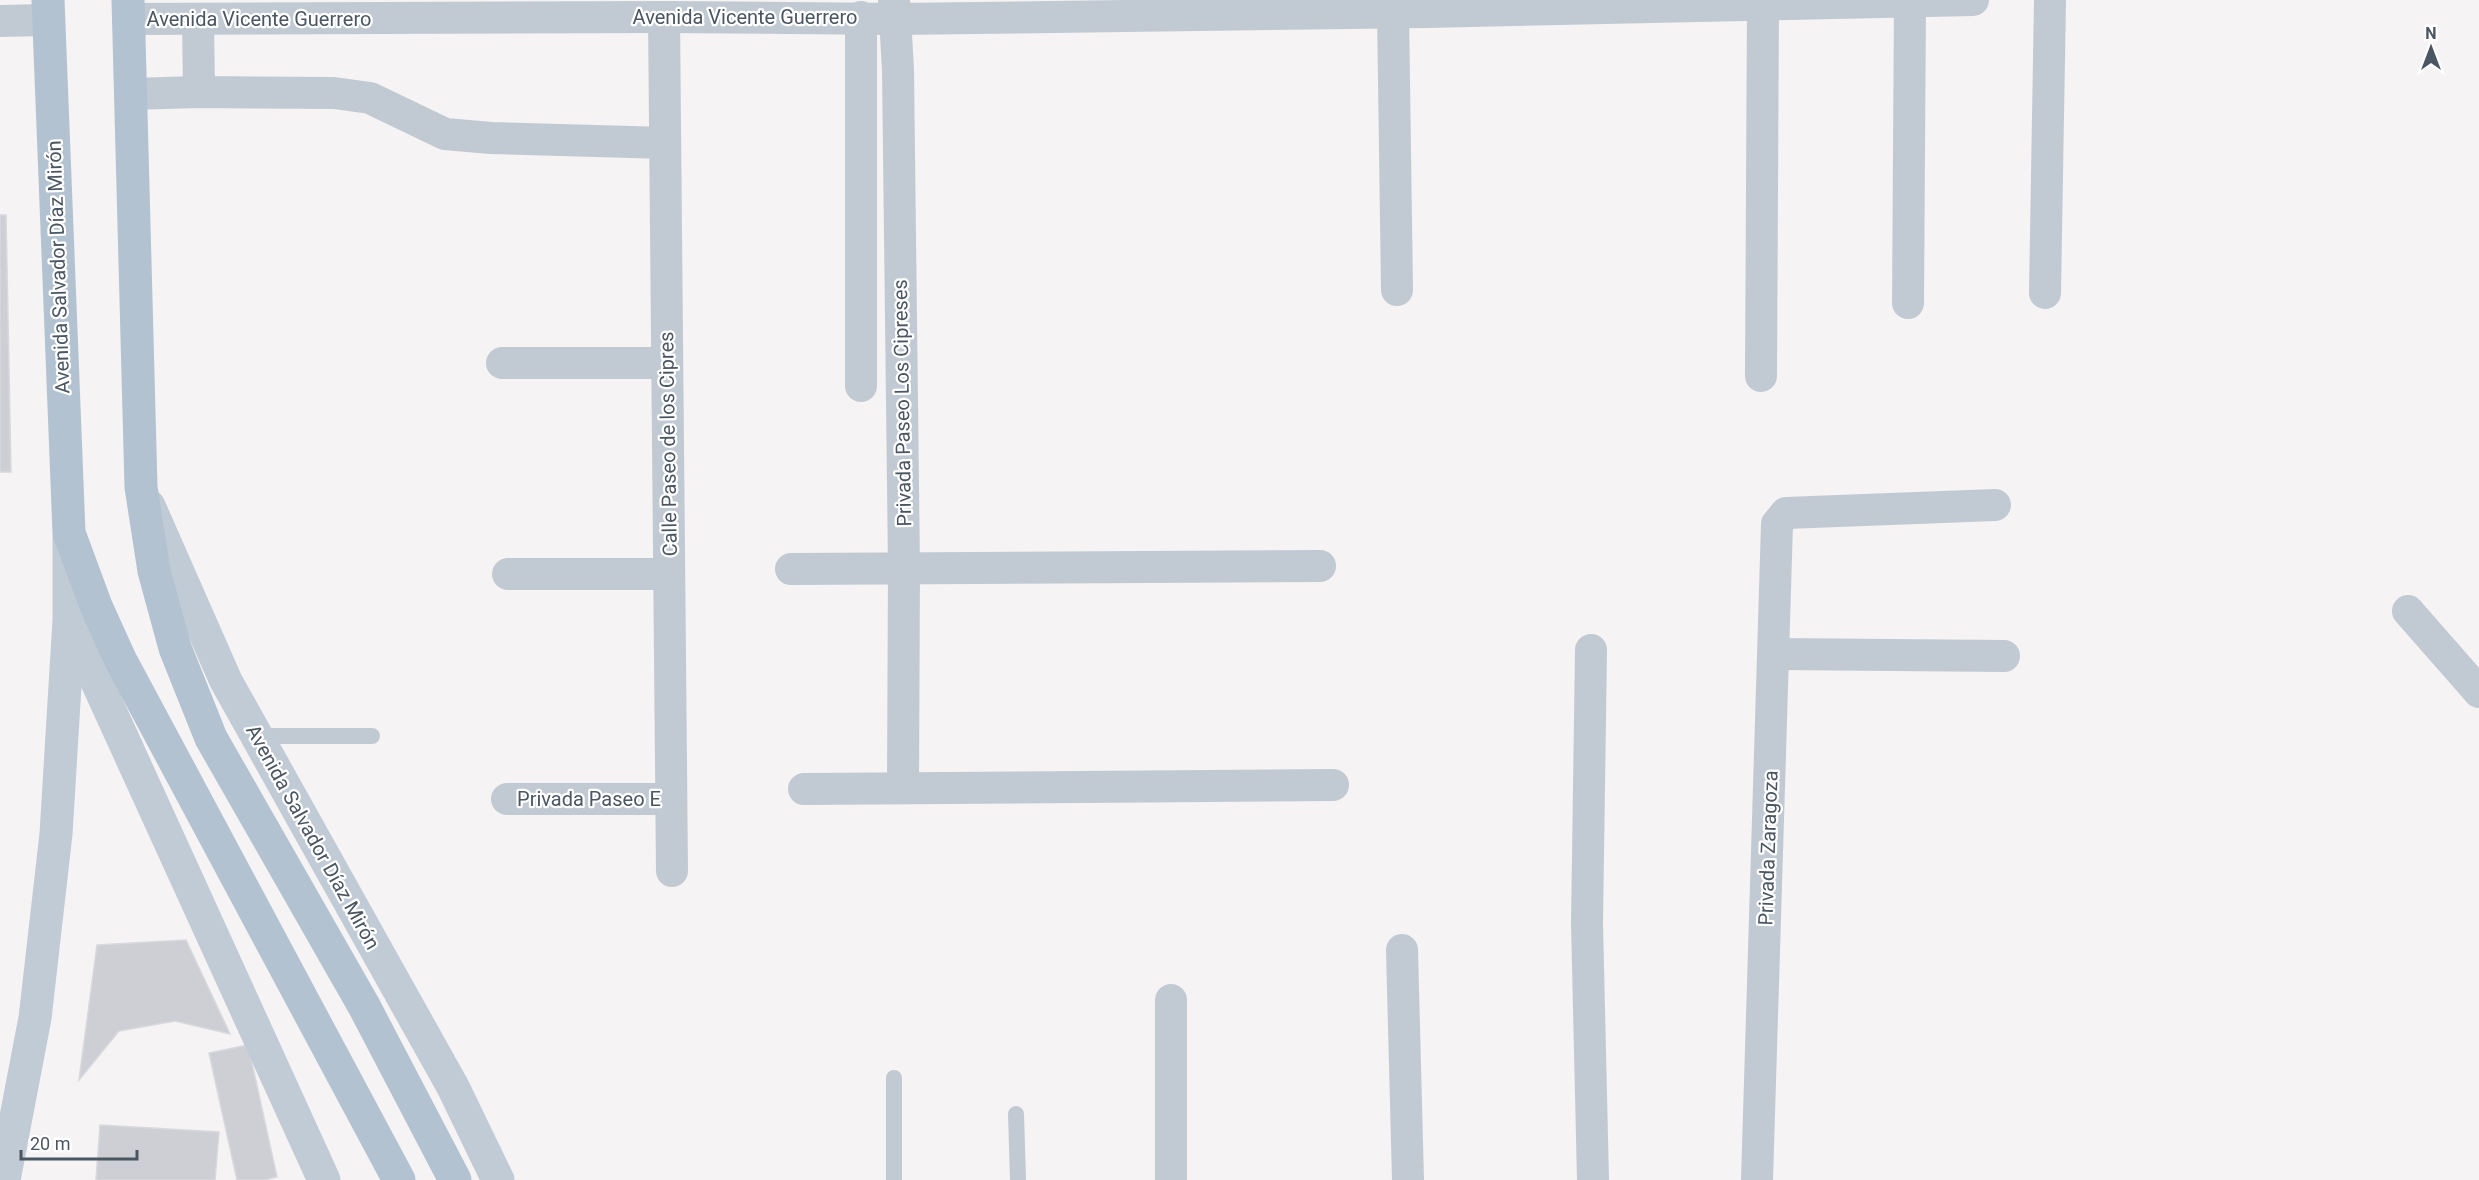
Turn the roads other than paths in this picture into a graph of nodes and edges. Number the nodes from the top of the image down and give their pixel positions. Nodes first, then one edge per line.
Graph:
1 (1973, 0) edge
2 (2050, 0) edge
3 (1762, 2) edge
4 (1910, 2) junction
5 (1426, 6) edge
6 (895, 9) edge
7 (48, 10) edge
8 (128, 10) edge
9 (1393, 12) junction
10 (664, 17) junction
11 (861, 17) junction
12 (198, 19) junction
13 (0, 21) edge
14 (199, 92) junction
15 (130, 94) junction
16 (665, 143) junction
17 (1397, 290) dead end
18 (2045, 293) dead end
19 (1908, 303) dead end
20 (502, 363) dead end
21 (667, 363) junction
22 (1761, 376) dead end
23 (861, 386) dead end
24 (141, 487) junction
25 (1995, 505) dead end
26 (69, 533) junction
27 (1320, 566) dead end
28 (904, 568) junction
29 (791, 569) dead end
30 (508, 574) dead end
31 (669, 574) junction
32 (2408, 611) dead end
33 (69, 620) junction
34 (1591, 650) dead end
35 (1775, 654) junction
36 (2004, 656) dead end
37 (2479, 692) edge
38 (257, 736) junction
39 (372, 736) dead end
40 (1333, 785) dead end
41 (903, 788) junction
42 (804, 789) dead end
43 (507, 799) dead end
44 (671, 799) junction
45 (672, 871) dead end
46 (1401, 950) dead end
47 (1171, 1000) dead end
48 (894, 1078) dead end
49 (1016, 1114) dead end
50 (4, 1180) edge
51 (324, 1180) edge
52 (399, 1180) edge
53 (455, 1180) edge
54 (498, 1180) edge
55 (894, 1180) edge
56 (1018, 1180) edge
57 (1171, 1180) edge
58 (1408, 1180) edge
59 (1593, 1180) edge
60 (1757, 1180) edge

1 - 4 street, Avenida Vicente Guerrero
2 - 18 street
3 - 4 street, Avenida Vicente Guerrero
3 - 5 street, Avenida Vicente Guerrero
3 - 22 street
4 - 19 street
5 - 9 street, Avenida Vicente Guerrero
6 - 9 street, Avenida Vicente Guerrero
6 - 11 street, Avenida Vicente Guerrero
6 - 28 street, Privada Paseo Los Cipreses
7 - 13 street
7 - 26 main road, Avenida Salvador Díaz Mirón
8 - 12 street, Avenida Vicente Guerrero
8 - 15 main road, Avenida Salvador Díaz Mirón
9 - 17 street
10 - 11 street, Avenida Vicente Guerrero
10 - 12 street, Avenida Vicente Guerrero
10 - 16 street, Calle Paseo de los Cipres
11 - 23 street
12 - 14 street
14 - 15 street
14 - 16 street
15 - 24 main road, Avenida Salvador Díaz Mirón
16 - 21 street, Calle Paseo de los Cipres
20 - 21 street
21 - 31 street, Calle Paseo de los Cipres
24 - 38 street, Avenida Salvador Díaz Mirón
24 - 53 main road, Avenida Salvador Díaz Mirón
25 - 35 street, Privada Zaragoza
26 - 33 street, Avenida Salvador Díaz Mirón
26 - 52 main road, Avenida Salvador Díaz Mirón
27 - 28 street
28 - 29 street
28 - 41 street, Privada Paseo Los Cipreses
30 - 31 street
31 - 44 street, Calle Paseo de los Cipres
32 - 37 street
33 - 50 street
33 - 51 street, Avenida Salvador Díaz Mirón
34 - 59 street
35 - 36 street
35 - 60 street, Privada Zaragoza
38 - 39 lane
38 - 54 street, Avenida Salvador Díaz Mirón
40 - 41 street
41 - 42 street
43 - 44 street, Privada Paseo E
44 - 45 street, Calle Paseo de los Cipres
46 - 58 street
47 - 57 street
48 - 55 lane
49 - 56 lane

